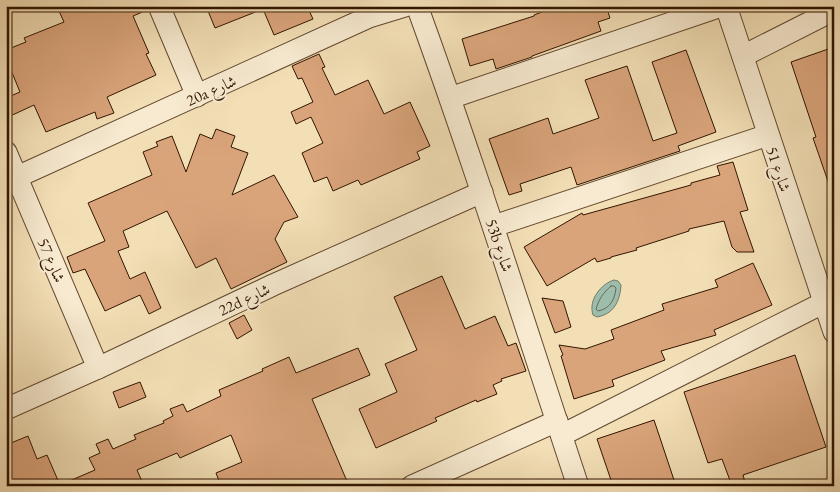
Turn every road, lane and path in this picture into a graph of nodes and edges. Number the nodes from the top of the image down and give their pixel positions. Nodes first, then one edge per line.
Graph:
1 (160, 6) edge
2 (405, 6) edge
3 (417, 6) edge
4 (721, 6) edge
5 (726, 6) edge
6 (834, 10) edge
7 (743, 56) junction
8 (197, 96) junction
9 (450, 98) junction
10 (768, 135) junction
11 (6, 152) edge
12 (17, 177) junction
13 (482, 192) junction
14 (494, 226) junction
15 (824, 303) junction
16 (833, 328) edge
17 (98, 368) junction
18 (6, 409) edge
19 (559, 428) junction
20 (412, 486) edge
21 (578, 486) edge

1 - 8 street
2 - 8 street, 20a شارع
3 - 9 street, 53b شارع
4 - 9 street
5 - 7 street, شارع 51
6 - 7 street
7 - 10 street, شارع 51
8 - 12 street, 20a شارع
9 - 13 street, 53b شارع
10 - 14 street
10 - 15 street, شارع 51
11 - 12 street, شارع 57
12 - 17 street, شارع 57
13 - 14 street, 53b شارع
13 - 17 street, 22d شارع
14 - 19 street, 53b شارع
15 - 16 street, شارع 51
15 - 19 street
17 - 18 street, 22d شارع
19 - 20 street
19 - 21 street, 53b شارع

